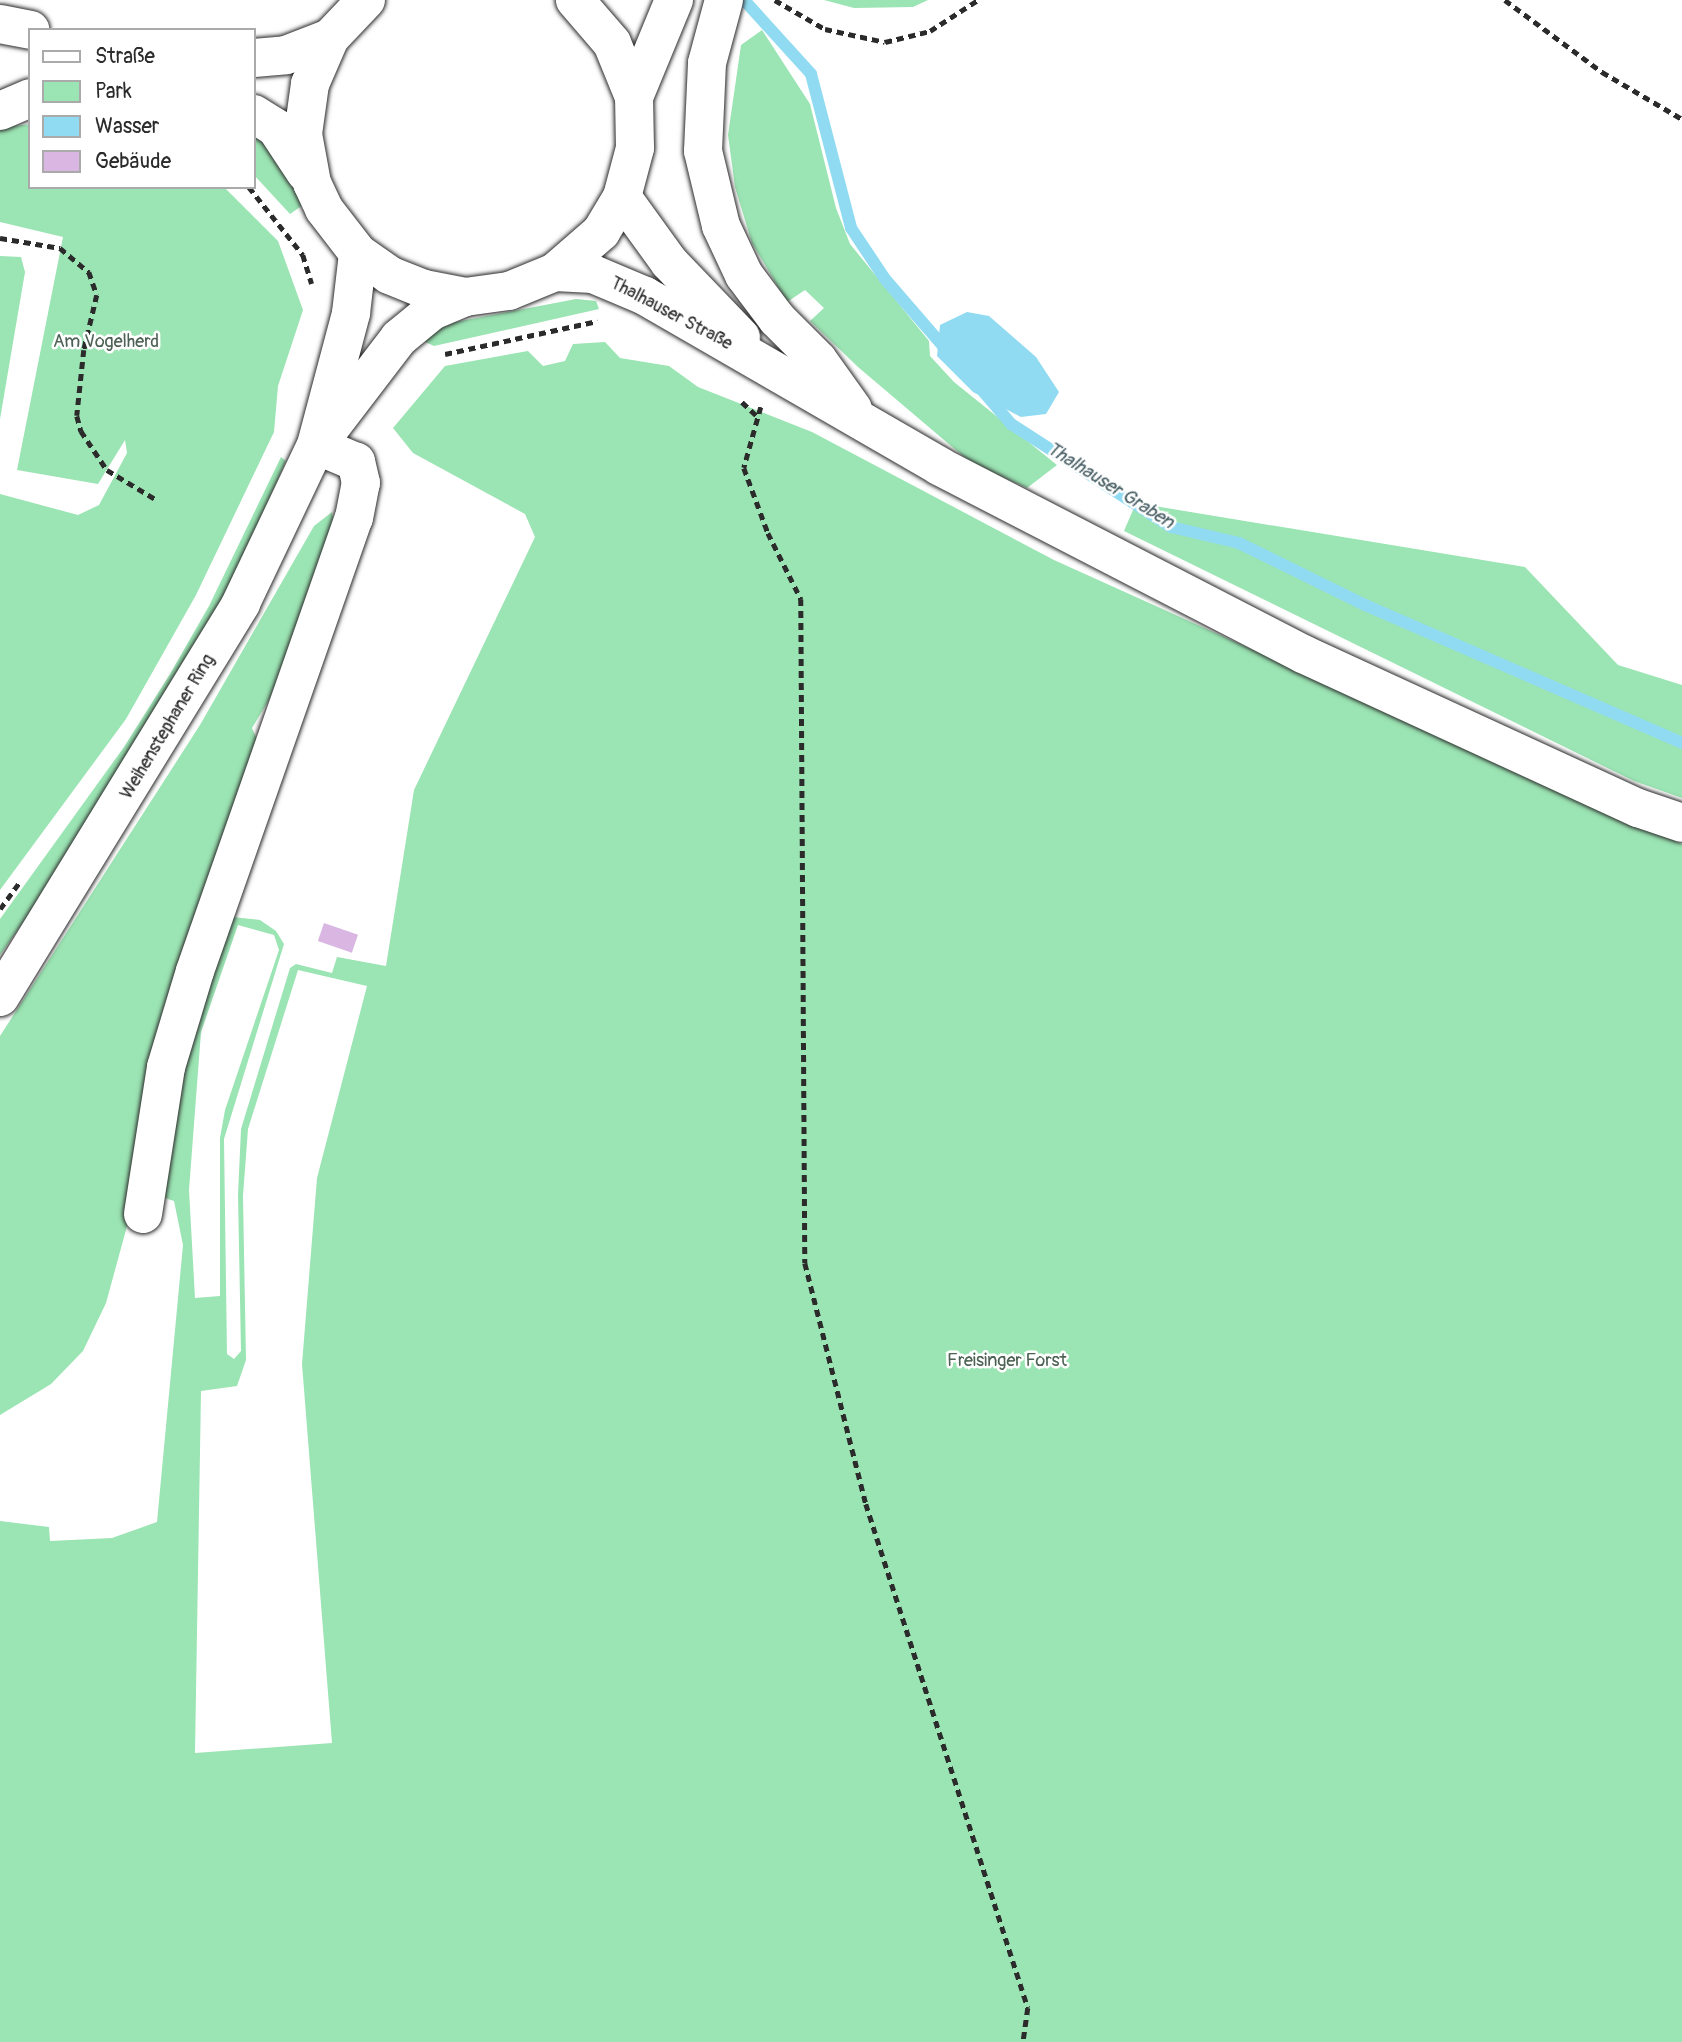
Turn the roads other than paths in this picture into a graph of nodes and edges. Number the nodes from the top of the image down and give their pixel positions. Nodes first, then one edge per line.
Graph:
1 (366, 0) edge
2 (575, 0) edge
3 (674, 0) edge
4 (724, 0) edge
5 (0, 24) edge
6 (28, 30) edge
7 (331, 37) junction
8 (256, 58) edge
9 (634, 97) junction
10 (28, 98) edge
11 (0, 111) edge
12 (256, 115) edge
13 (312, 183) junction
14 (622, 197) junction
15 (358, 253) junction
16 (555, 272) junction
17 (466, 297) junction
18 (763, 362) junction
19 (863, 422) junction
20 (316, 445) junction
21 (1682, 823) edge
22 (0, 997) edge
23 (143, 1214) dead end

1 - 7 main road
2 - 9 main road
3 - 9 main road
4 - 19 main road
5 - 6 main road
7 - 8 main road
7 - 13 main road
9 - 14 main road
10 - 11 main road
12 - 13 main road
13 - 15 main road
14 - 16 main road
14 - 18 main road, Thalhauser Straße
15 - 17 main road
15 - 20 main road, Weihenstephaner Ring
16 - 17 main road
16 - 18 main road, Thalhauser Straße
17 - 20 main road, Weihenstephaner Ring
18 - 19 main road
19 - 21 main road
20 - 22 main road, Weihenstephaner Ring
20 - 23 main road

